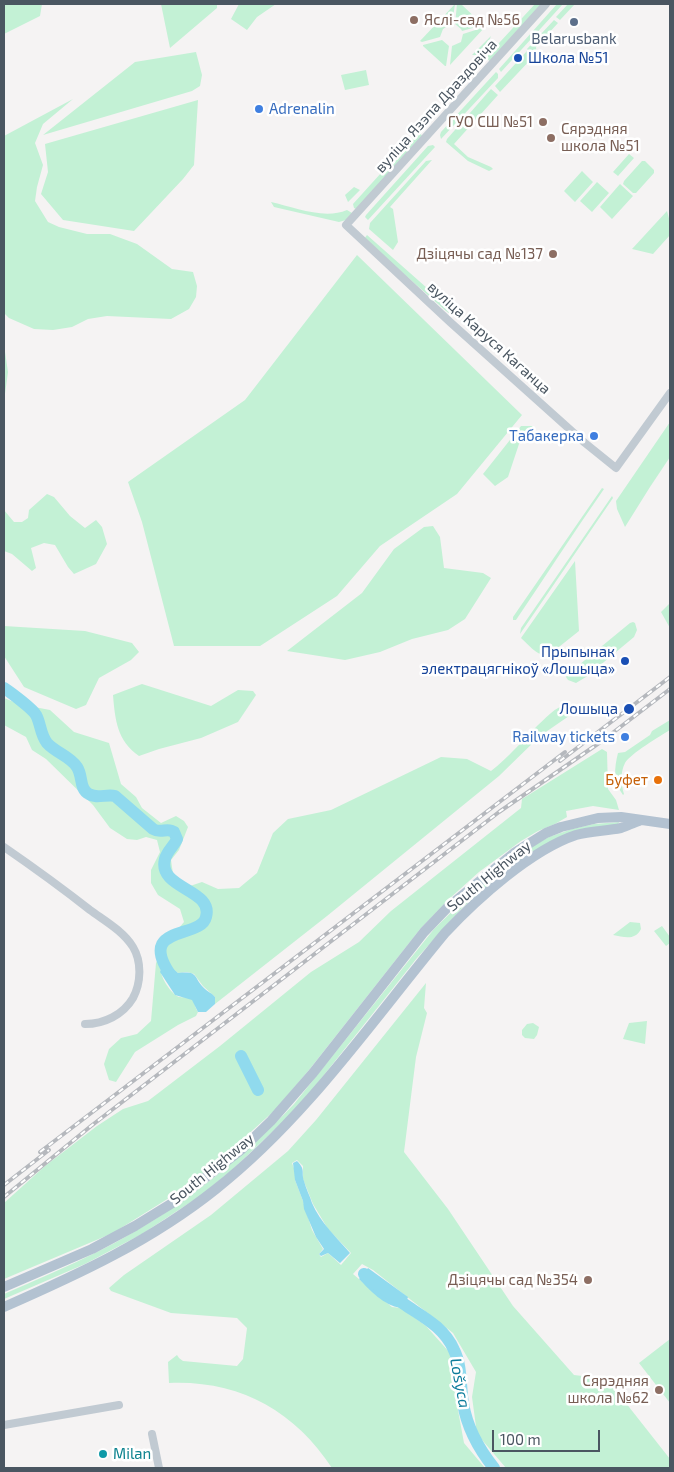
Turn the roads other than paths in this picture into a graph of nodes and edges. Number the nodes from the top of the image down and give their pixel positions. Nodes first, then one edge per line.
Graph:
1 (546, 4) edge
2 (346, 225) joint
3 (670, 393) edge
4 (640, 821) junction
5 (667, 824) edge
6 (4, 847) edge
7 (85, 1024) dead end
8 (4, 1287) edge
9 (4, 1306) edge
10 (119, 1405) dead end
11 (4, 1425) edge
12 (152, 1434) dead end
13 (159, 1468) edge

1 - 2 street, вуліца Язэпа Драздовіча
2 - 3 street, вуліца Каруся Каганца
4 - 5 main road
4 - 8 main road, South Highway
4 - 9 main road, South Highway
6 - 7 street
10 - 11 street
12 - 13 street

